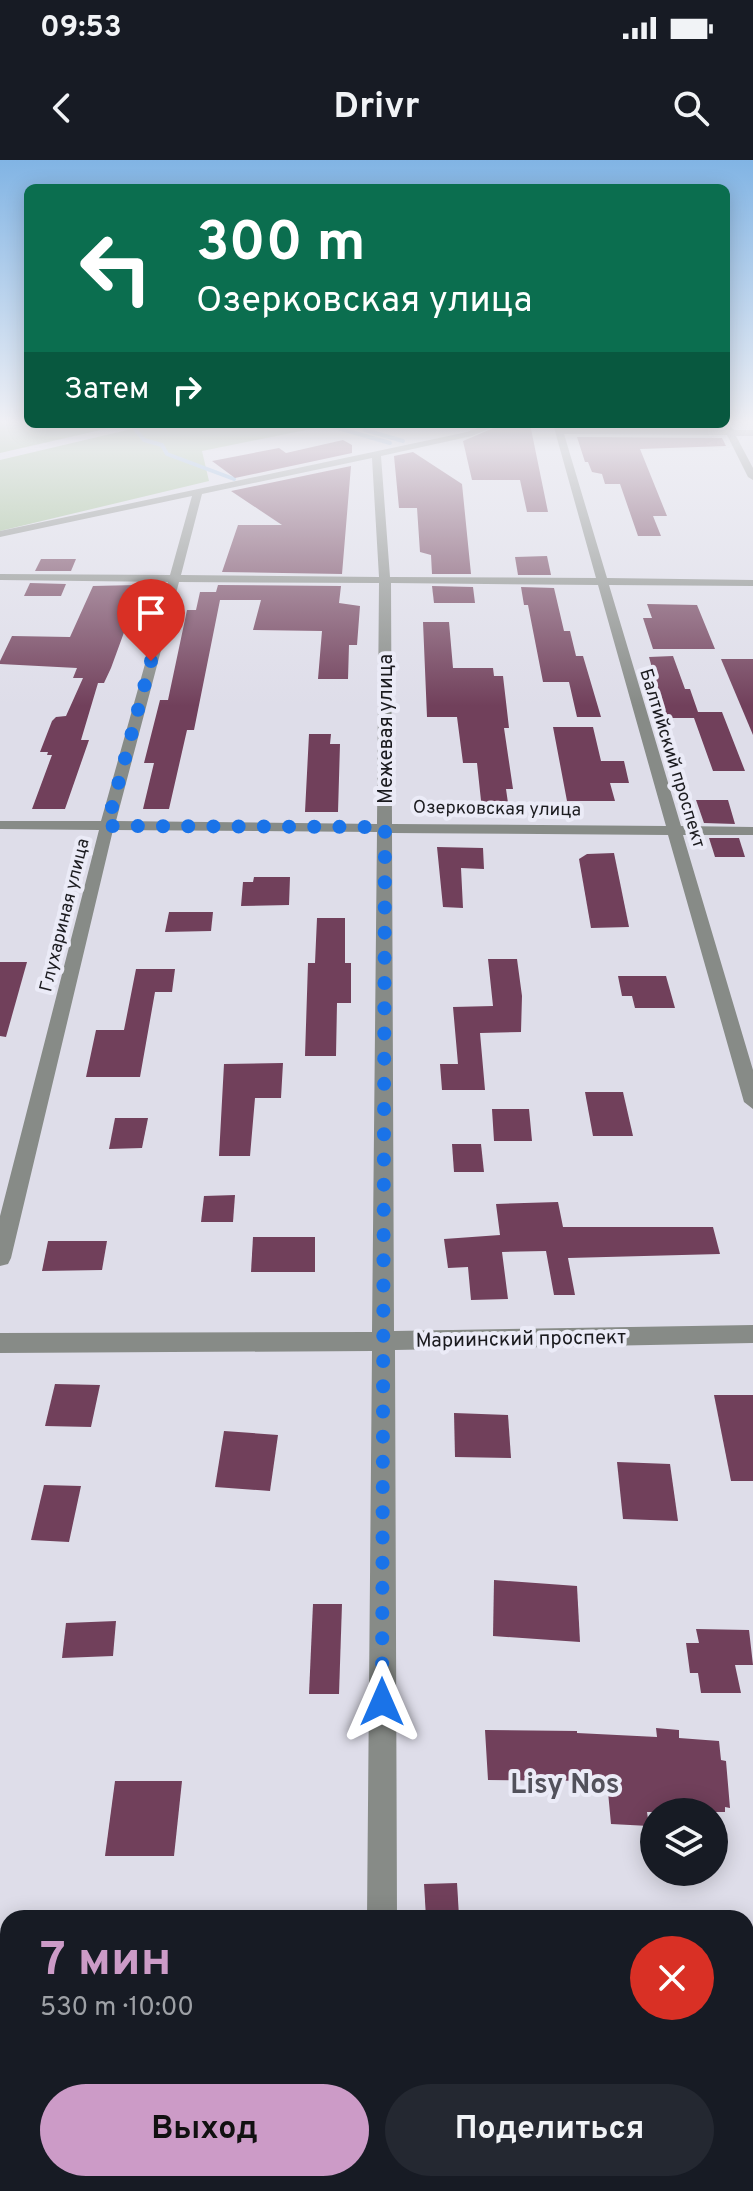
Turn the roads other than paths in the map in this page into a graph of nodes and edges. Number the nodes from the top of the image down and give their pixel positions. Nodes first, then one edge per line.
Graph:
1 (79, 517) edge
2 (191, 517) edge
3 (381, 517) edge
4 (583, 517) edge
5 (0, 534) edge
6 (0, 577) edge
7 (173, 578) junction
8 (385, 579) junction
9 (753, 583) edge
10 (602, 584) junction
11 (0, 825) edge
12 (107, 826) junction
13 (385, 827) junction
14 (676, 831) junction
15 (753, 831) edge
16 (753, 1102) edge
17 (0, 1258) edge
18 (753, 1334) edge
19 (381, 1341) junction
20 (0, 1343) edge
21 (382, 1910) edge

1 - 5 street
2 - 7 street, Глухариная улица
3 - 8 street, Межевая улица
4 - 10 street, Балтийский проспект
6 - 7 street
7 - 8 street
7 - 12 street, Глухариная улица
8 - 10 street
8 - 13 street, Межевая улица
9 - 10 street
10 - 14 street, Балтийский проспект
11 - 12 street, Озерковская улица
12 - 13 street, Озерковская улица
12 - 17 street, Глухариная улица
13 - 14 street, Озерковская улица
13 - 19 street, Межевая улица
14 - 15 street, Озерковская улица
14 - 16 street, Балтийский проспект
18 - 19 street, Мариинский проспект
19 - 20 street, Мариинский проспект
19 - 21 street, Межевая улица

